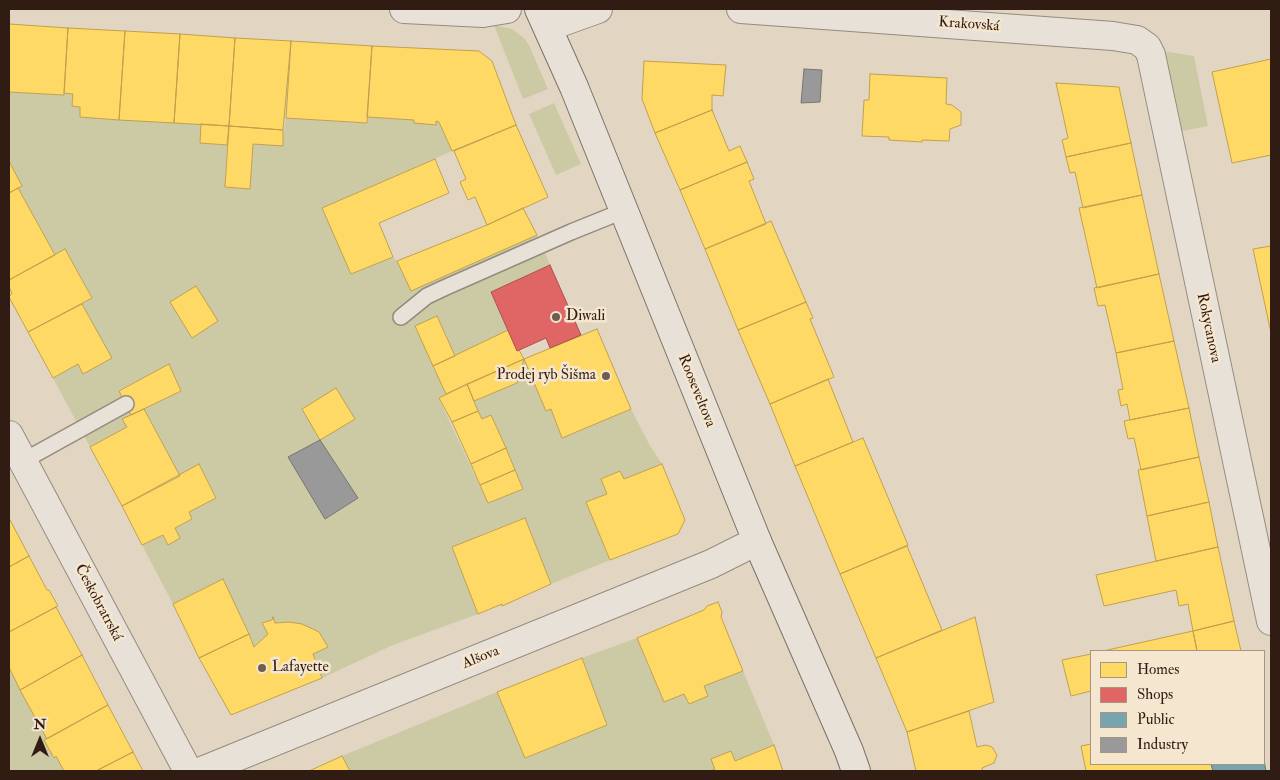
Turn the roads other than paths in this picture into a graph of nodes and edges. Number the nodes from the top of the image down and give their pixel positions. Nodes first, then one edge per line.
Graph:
1 (404, 9) edge
2 (507, 9) edge
3 (598, 9) edge
4 (741, 9) edge
5 (543, 18) edge
6 (1137, 40) joint
7 (623, 211) junction
8 (401, 317) dead end
9 (126, 404) dead end
10 (9, 435) edge
11 (23, 461) junction
12 (758, 542) junction
13 (1271, 621) edge
14 (188, 771) edge
15 (202, 771) edge
16 (856, 771) edge

1 - 2 street
3 - 5 street
4 - 6 street, Krakovská
5 - 7 street, Rooseveltova
6 - 13 street, Rokycanova
7 - 8 lane
7 - 12 street, Rooseveltova
9 - 11 lane
10 - 11 street, Českobratrská
11 - 14 street, Českobratrská
12 - 15 street, Alšova
12 - 16 street, Rooseveltova

